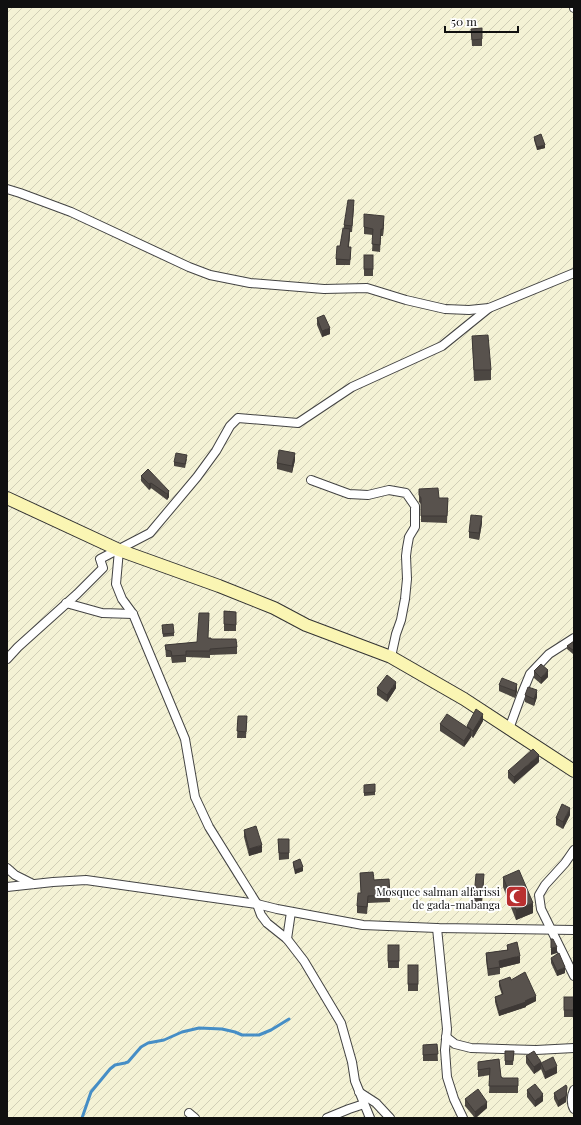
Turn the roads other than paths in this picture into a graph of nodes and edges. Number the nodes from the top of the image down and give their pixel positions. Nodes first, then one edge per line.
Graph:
1 (7, 190) edge
2 (574, 273) edge
3 (489, 308) junction
4 (311, 480) dead end
5 (7, 498) edge
6 (118, 550) junction
7 (66, 604) junction
8 (133, 614) junction
9 (574, 638) edge
10 (391, 657) junction
11 (7, 659) edge
12 (509, 729) junction
13 (574, 771) edge
14 (574, 850) edge
15 (7, 868) edge
16 (34, 884) junction
17 (7, 888) edge
18 (257, 904) junction
19 (291, 912) junction
20 (437, 928) junction
21 (552, 929) junction
22 (574, 930) edge
23 (287, 938) junction
24 (574, 974) edge
25 (446, 1037) junction
26 (574, 1048) edge
27 (574, 1090) edge
28 (359, 1092) junction
29 (364, 1104) junction
30 (574, 1109) edge
31 (327, 1118) edge
32 (370, 1118) edge
33 (390, 1118) edge
34 (463, 1118) edge

1 - 3 street
2 - 3 street
3 - 6 street
4 - 10 street
5 - 6 street
6 - 7 street
6 - 8 street
6 - 10 street
7 - 8 street
7 - 11 street
8 - 18 street
9 - 12 street
10 - 12 street
12 - 13 street
14 - 21 street
15 - 16 street
16 - 17 street
16 - 18 street
18 - 19 street
18 - 23 street
19 - 20 street
19 - 23 street
20 - 21 street
20 - 25 street
21 - 22 street
21 - 24 street
23 - 28 street
25 - 26 street
25 - 34 street
27 - 30 street
28 - 29 street
28 - 33 street
29 - 31 street
29 - 32 street

